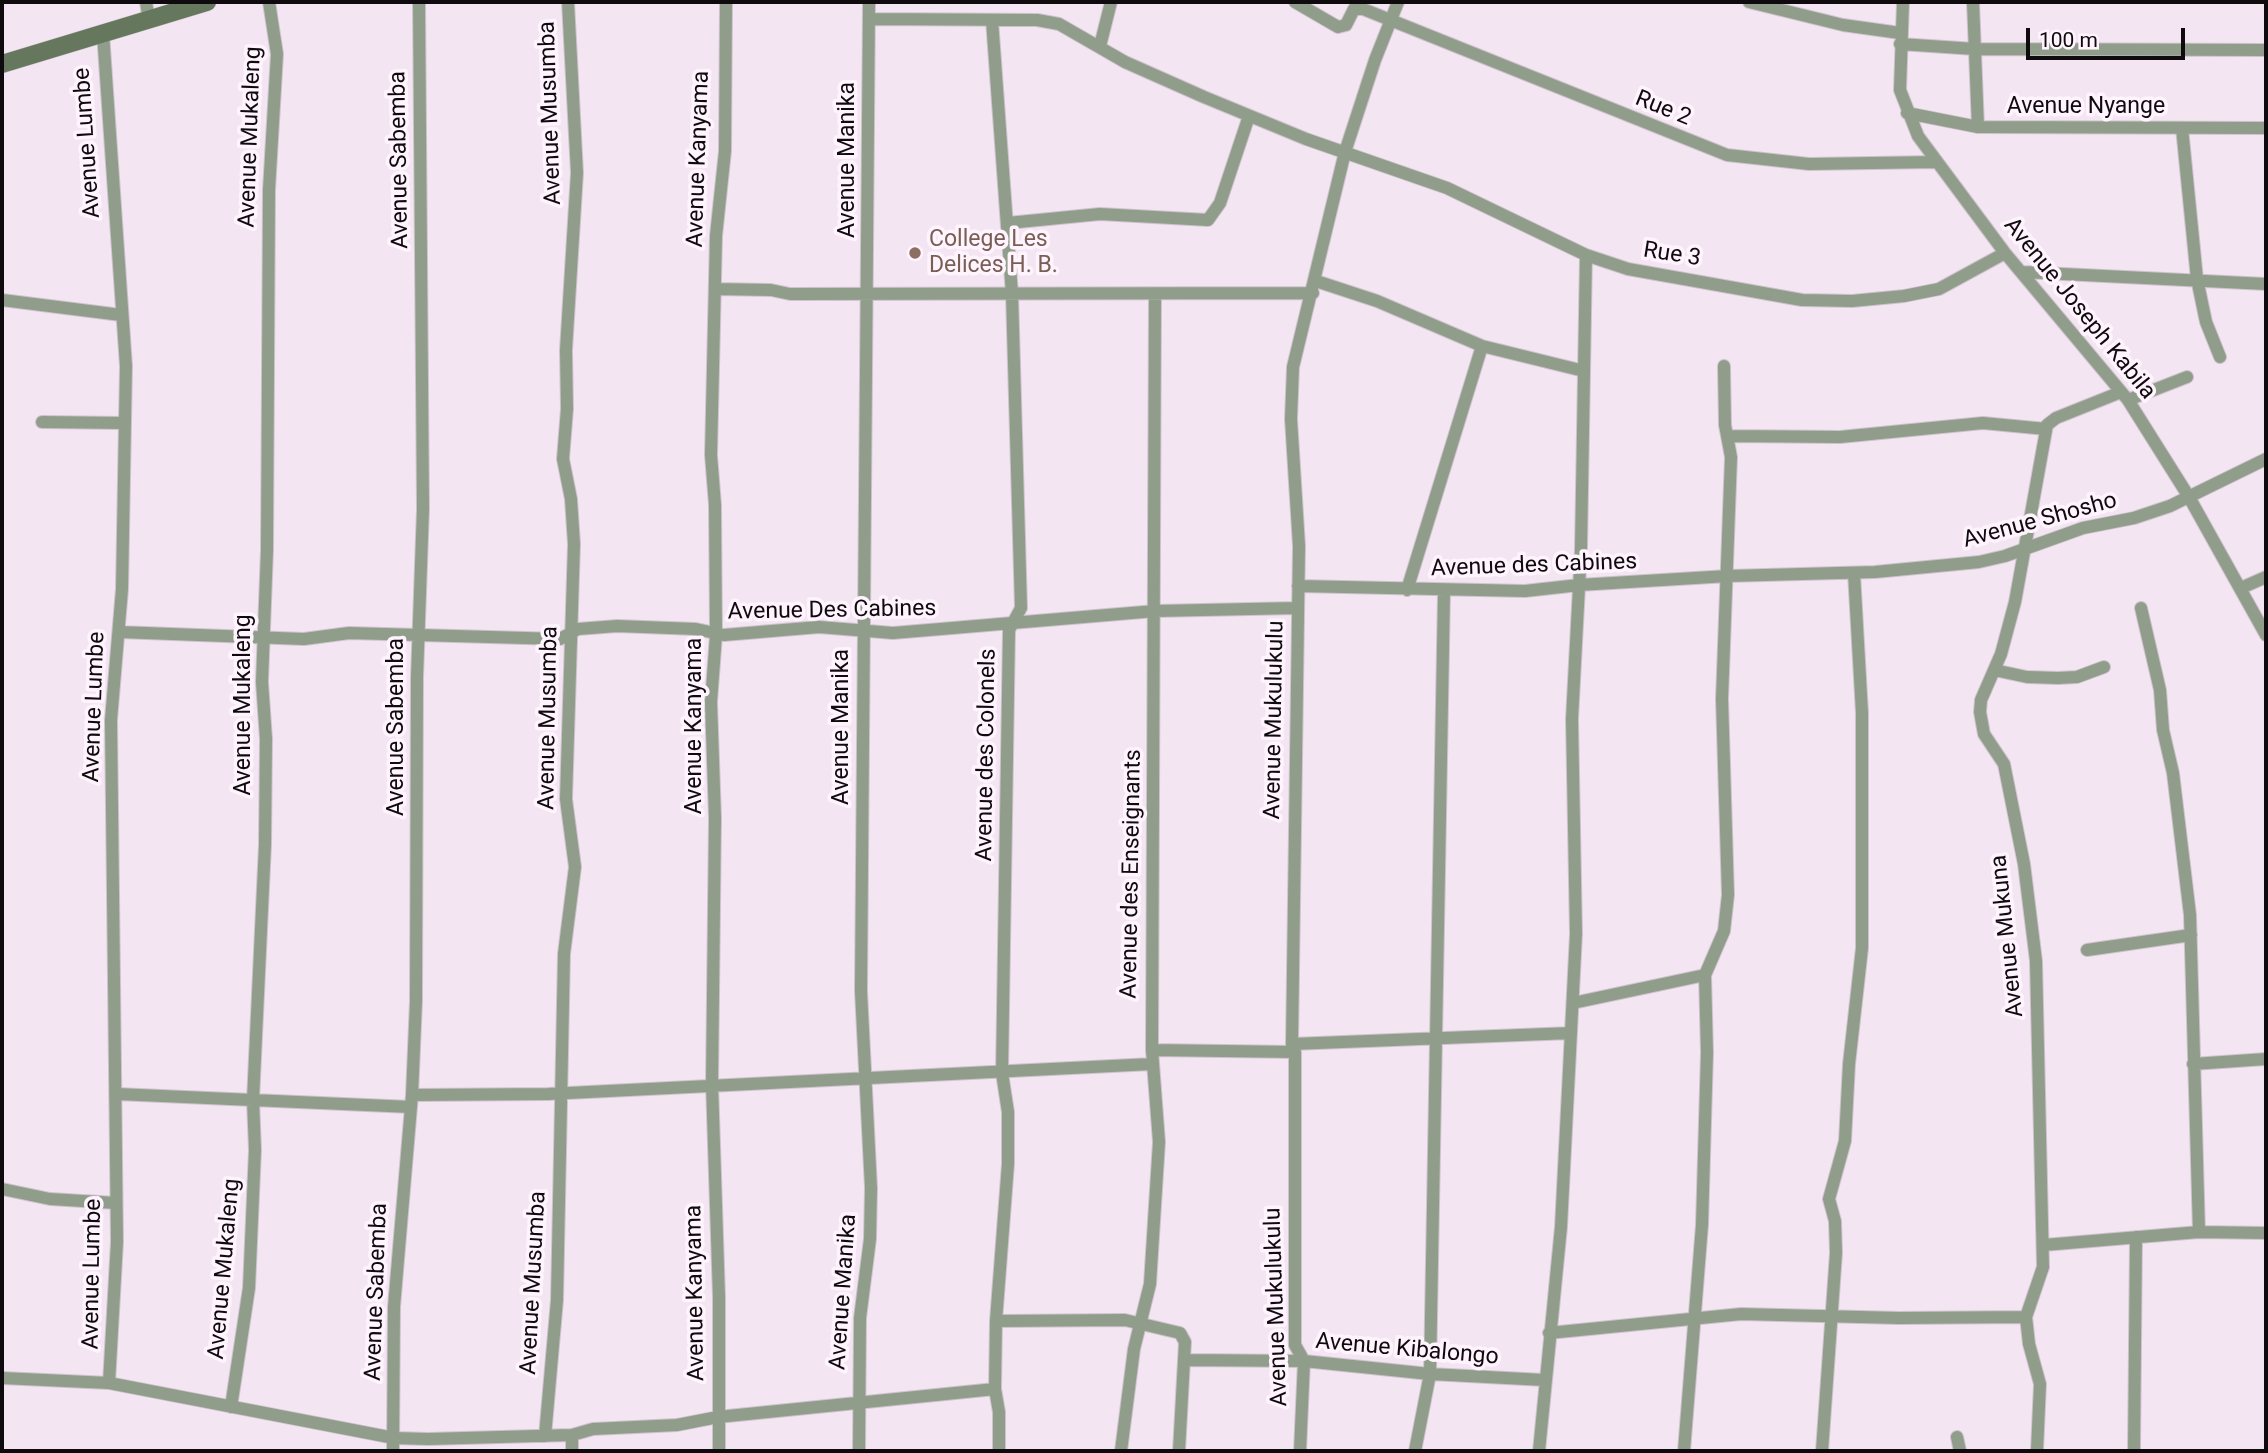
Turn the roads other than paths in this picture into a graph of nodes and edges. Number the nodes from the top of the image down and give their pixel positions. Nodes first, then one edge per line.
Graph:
1 (207, 2) edge
2 (269, 2) edge
3 (419, 2) edge
4 (568, 2) edge
5 (726, 2) edge
6 (869, 2) edge
7 (1111, 2) edge
8 (1295, 2) edge
9 (1398, 2) edge
10 (1749, 2) edge
11 (1903, 2) edge
12 (1973, 2) edge
13 (148, 11) edge
14 (869, 19) junction
15 (992, 20) junction
16 (1391, 21) junction
17 (103, 33) junction
18 (1900, 39) junction
19 (1100, 46) junction
20 (1975, 49) junction
21 (2266, 50) edge
22 (2, 64) edge
23 (1907, 113) junction
24 (1249, 116) junction
25 (1978, 127) junction
26 (2182, 128) junction
27 (2266, 128) edge
28 (1345, 152) junction
29 (1935, 162) junction
30 (1008, 223) junction
31 (2005, 253) junction
32 (1586, 255) junction
33 (2023, 272) junction
34 (2197, 279) junction
35 (2266, 284) edge
36 (1315, 287) junction
37 (716, 289) junction
38 (869, 294) junction
39 (1012, 294) junction
40 (1155, 294) junction
41 (2, 300) edge
42 (121, 315) junction
43 (1482, 346) junction
44 (2220, 358) dead end
45 (1724, 366) dead end
46 (1584, 371) junction
47 (2187, 377) dead end
48 (2124, 396) junction
49 (42, 422) dead end
50 (124, 423) junction
51 (2046, 429) junction
52 (1730, 436) junction
53 (2266, 459) edge
54 (2189, 498) junction
55 (2026, 547) junction
56 (1854, 573) junction
57 (1728, 576) junction
58 (2266, 578) edge
59 (1579, 585) junction
60 (1298, 586) junction
61 (2241, 588) junction
62 (1407, 590) junction
63 (1444, 592) junction
64 (1297, 608) junction
65 (2141, 608) dead end
66 (1155, 611) junction
67 (1012, 622) junction
68 (863, 631) junction
69 (119, 632) junction
70 (572, 633) junction
71 (716, 635) junction
72 (2266, 635) edge
73 (263, 637) junction
74 (418, 637) junction
75 (2104, 667) dead end
76 (1994, 670) junction
77 (2191, 935) junction
78 (2087, 950) dead end
79 (1705, 975) junction
80 (1573, 1003) junction
81 (1570, 1033) junction
82 (1435, 1039) junction
83 (1293, 1048) junction
84 (1152, 1050) junction
85 (2266, 1059) edge
86 (1152, 1064) junction
87 (2193, 1064) junction
88 (1002, 1073) junction
89 (865, 1078) junction
90 (712, 1084) junction
91 (562, 1092) junction
92 (117, 1094) junction
93 (253, 1100) junction
94 (412, 1101) junction
95 (2, 1189) edge
96 (116, 1203) junction
97 (2199, 1232) junction
98 (2266, 1233) edge
99 (2136, 1237) junction
100 (2044, 1245) junction
101 (1833, 1315) junction
102 (2026, 1317) junction
103 (1693, 1318) junction
104 (996, 1321) junction
105 (1141, 1324) junction
106 (1549, 1333) junction
107 (1185, 1360) junction
108 (1304, 1361) junction
109 (1430, 1374) junction
110 (2, 1378) edge
111 (1544, 1380) junction
112 (109, 1383) junction
113 (995, 1390) junction
114 (860, 1404) junction
115 (232, 1407) junction
116 (718, 1417) junction
117 (572, 1435) junction
118 (545, 1436) junction
119 (1957, 1437) dead end
120 (394, 1438) junction
121 (393, 1451) edge
122 (572, 1451) edge
123 (719, 1451) edge
124 (859, 1451) edge
125 (999, 1451) edge
126 (1121, 1451) edge
127 (1179, 1451) edge
128 (1300, 1451) edge
129 (1415, 1451) edge
130 (1539, 1451) edge
131 (1684, 1451) edge
132 (1822, 1451) edge
133 (1960, 1451) edge
134 (2037, 1451) edge
135 (2134, 1451) edge

1 - 13 street
2 - 73 street, Avenue Mukaleng
3 - 74 street, Avenue Sabemba
4 - 70 street, Avenue Musumba
5 - 37 street, Avenue Kanyama
6 - 14 street, Avenue Manika
7 - 19 street
8 - 16 street, Rue 2
9 - 16 street, Avenue Mukulukulu
10 - 18 street
11 - 18 street, Avenue Joseph Kabila
12 - 20 street
13 - 17 street
14 - 15 street, Rue 3
14 - 38 street, Avenue Manika
15 - 19 street, Rue 3
15 - 30 street, Avenue des Colonels
16 - 28 street, Avenue Mukulukulu
16 - 29 street, Rue 2
17 - 22 street
17 - 42 street, Avenue Lumbe
18 - 20 street
18 - 23 street, Avenue Joseph Kabila
19 - 24 street, Rue 3
20 - 21 street
20 - 25 street
23 - 25 street, Avenue Nyange
23 - 29 street, Avenue Joseph Kabila
24 - 28 street, Rue 3
24 - 30 street
25 - 26 street, Avenue Nyange
26 - 27 street, Avenue Nyange
26 - 34 street
28 - 32 street, Rue 3
28 - 36 street, Avenue Mukulukulu
29 - 31 street, Avenue Joseph Kabila
30 - 39 street, Avenue des Colonels
31 - 32 street, Rue 3
31 - 33 street, Avenue Joseph Kabila
32 - 46 street
33 - 34 street
33 - 48 street, Avenue Joseph Kabila
34 - 35 street
34 - 44 street
36 - 40 street
36 - 43 street
36 - 60 street, Avenue Mukulukulu
37 - 38 street
37 - 71 street, Avenue Kanyama
38 - 39 street
38 - 68 street, Avenue Manika
39 - 40 street
39 - 67 street, Avenue des Colonels
40 - 66 street, Avenue des Enseignants
41 - 42 street
42 - 50 street, Avenue Lumbe
43 - 46 street
43 - 62 street
45 - 52 street
46 - 59 street
47 - 48 street
48 - 51 street
48 - 54 street, Avenue Joseph Kabila
49 - 50 street
50 - 69 street, Avenue Lumbe
51 - 52 street
51 - 55 street, Avenue Mukuna
52 - 57 street
53 - 54 street, Avenue Shosho
54 - 55 street, Avenue Shosho
54 - 61 street, Avenue Joseph Kabila
55 - 56 street, Avenue Shosho
55 - 76 street, Avenue Mukuna
56 - 57 street, Avenue Shosho
56 - 101 street
57 - 59 street, Avenue des Cabines
57 - 79 street
58 - 61 street
59 - 63 street, Avenue des Cabines
59 - 80 street
60 - 62 street, Avenue des Cabines
60 - 64 street, Avenue Mukulukulu
61 - 72 street, Avenue Joseph Kabila
62 - 63 street, Avenue des Cabines
63 - 82 street
64 - 66 street, Avenue Des Cabines
64 - 83 street, Avenue Mukulukulu
65 - 77 street
66 - 67 street, Avenue Des Cabines
66 - 84 street, Avenue des Enseignants
67 - 68 street, Avenue Des Cabines
67 - 88 street, Avenue des Colonels
68 - 71 street, Avenue Des Cabines
68 - 89 street, Avenue Manika
69 - 73 street, Avenue Des Cabines
69 - 92 street, Avenue Lumbe
70 - 71 street, Avenue Des Cabines
70 - 74 street, Avenue Des Cabines
70 - 91 street, Avenue Musumba
71 - 90 street, Avenue Kanyama
73 - 74 street, Avenue Des Cabines
73 - 93 street, Avenue Mukaleng
74 - 94 street, Avenue Sabemba
75 - 76 street
76 - 100 street, Avenue Mukuna
77 - 78 street
77 - 87 street
79 - 80 street
79 - 103 street
80 - 81 street
81 - 82 street
81 - 106 street
82 - 83 street
82 - 109 street
83 - 84 street
83 - 108 street, Avenue Mukulukulu
84 - 86 street, Avenue des Enseignants
85 - 87 street
86 - 88 street
86 - 105 street, Avenue des Enseignants
87 - 97 street
88 - 89 street
88 - 104 street, Avenue des Colonels
89 - 90 street
89 - 114 street, Avenue Manika
90 - 91 street
90 - 116 street, Avenue Kanyama
91 - 94 street
91 - 118 street, Avenue Musumba
92 - 93 street
92 - 96 street, Avenue Lumbe
93 - 94 street
93 - 115 street, Avenue Mukaleng
94 - 120 street, Avenue Sabemba
95 - 96 street
96 - 112 street, Avenue Lumbe
97 - 98 street
97 - 99 street
99 - 100 street
99 - 135 street
100 - 102 street, Avenue Mukuna
101 - 102 street
101 - 103 street
101 - 132 street
102 - 134 street, Avenue Mukuna
103 - 106 street
103 - 131 street
104 - 105 street
104 - 113 street, Avenue des Colonels
105 - 107 street
105 - 126 street, Avenue des Enseignants
106 - 111 street
107 - 108 street, Avenue Kibalongo
107 - 127 street
108 - 109 street, Avenue Kibalongo
108 - 128 street, Avenue Mukulukulu
109 - 111 street, Avenue Kibalongo
109 - 129 street
110 - 112 street
111 - 130 street
112 - 115 street
113 - 114 street
113 - 125 street, Avenue des Colonels
114 - 116 street
114 - 124 street, Avenue Manika
115 - 120 street
116 - 117 street
116 - 123 street, Avenue Kanyama
117 - 118 street
117 - 122 street
118 - 120 street
119 - 133 street
120 - 121 street, Avenue Sabemba

